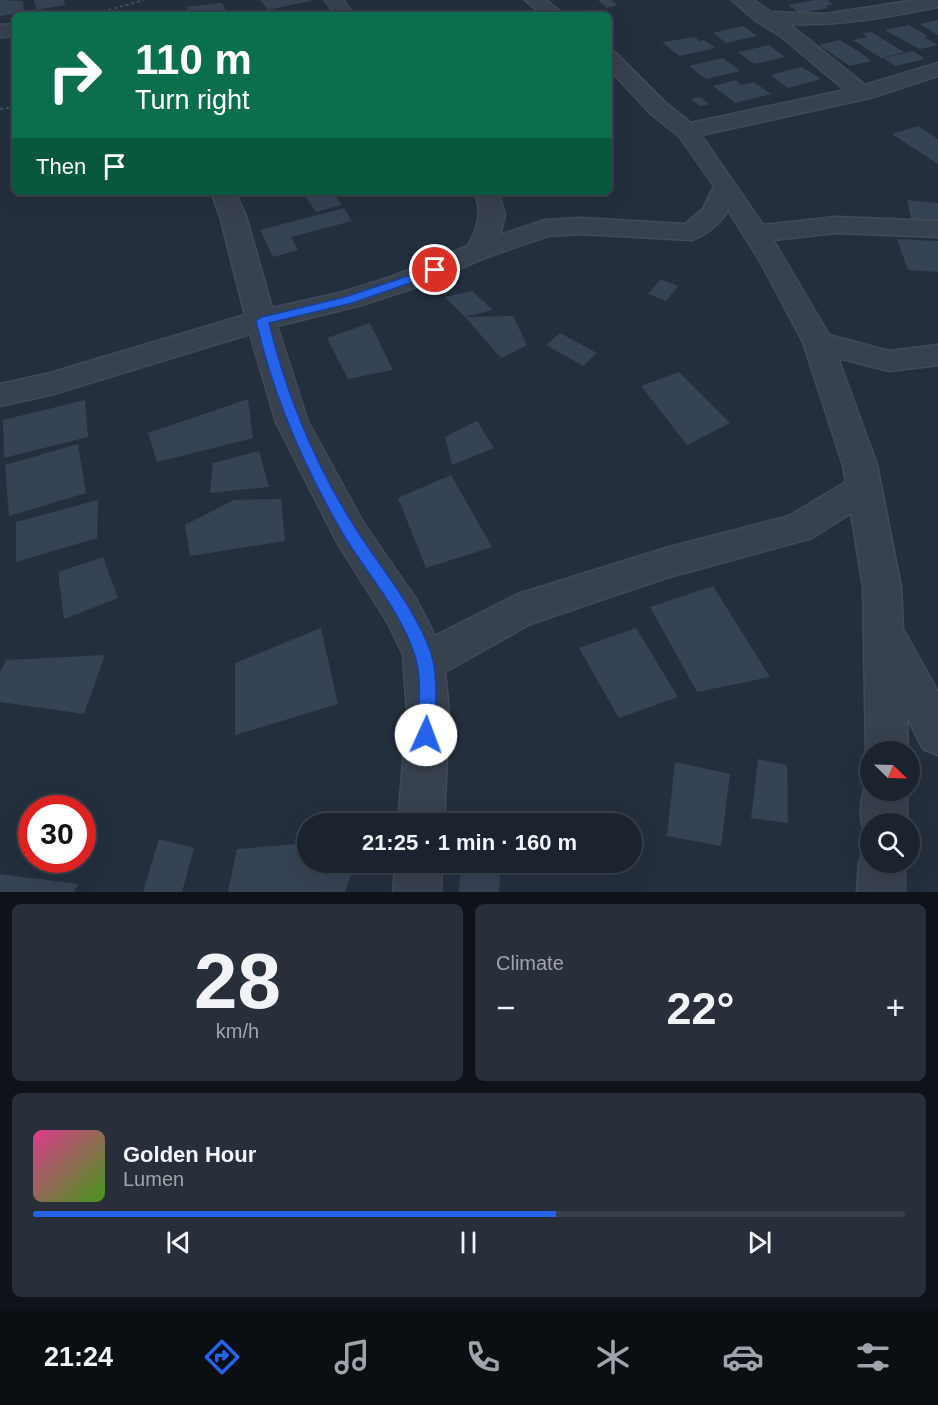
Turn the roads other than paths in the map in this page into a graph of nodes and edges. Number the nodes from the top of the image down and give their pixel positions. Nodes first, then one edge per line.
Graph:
1 (534, 0) edge
2 (741, 0) edge
3 (937, 0) edge
4 (551, 12) edge
5 (763, 17) junction
6 (612, 60) edge
7 (938, 69) edge
8 (902, 81) junction
9 (938, 83) edge
10 (862, 93) junction
11 (687, 131) junction
12 (726, 186) junction
13 (224, 195) edge
14 (488, 195) edge
15 (938, 229) edge
16 (755, 234) junction
17 (478, 251) junction
18 (262, 321) junction
19 (818, 342) junction
20 (938, 355) edge
21 (0, 395) edge
22 (864, 488) junction
23 (883, 631) junction
24 (424, 663) junction
25 (938, 734) edge
26 (887, 741) edge
27 (422, 813) edge
28 (418, 873) edge
29 (882, 873) edge
30 (417, 892) edge
31 (881, 892) edge

1 - 4 street
2 - 5 street
3 - 5 street
5 - 10 street
6 - 11 street
7 - 8 street
8 - 9 street
8 - 10 street
10 - 11 street
11 - 12 street
12 - 16 street
12 - 17 street
13 - 18 street
14 - 17 street
15 - 16 street
16 - 19 street
17 - 18 street
18 - 21 street
18 - 24 street
19 - 20 street
19 - 22 street
22 - 23 street
22 - 24 street
23 - 25 street
23 - 26 street
24 - 27 street
28 - 30 street
29 - 31 street

